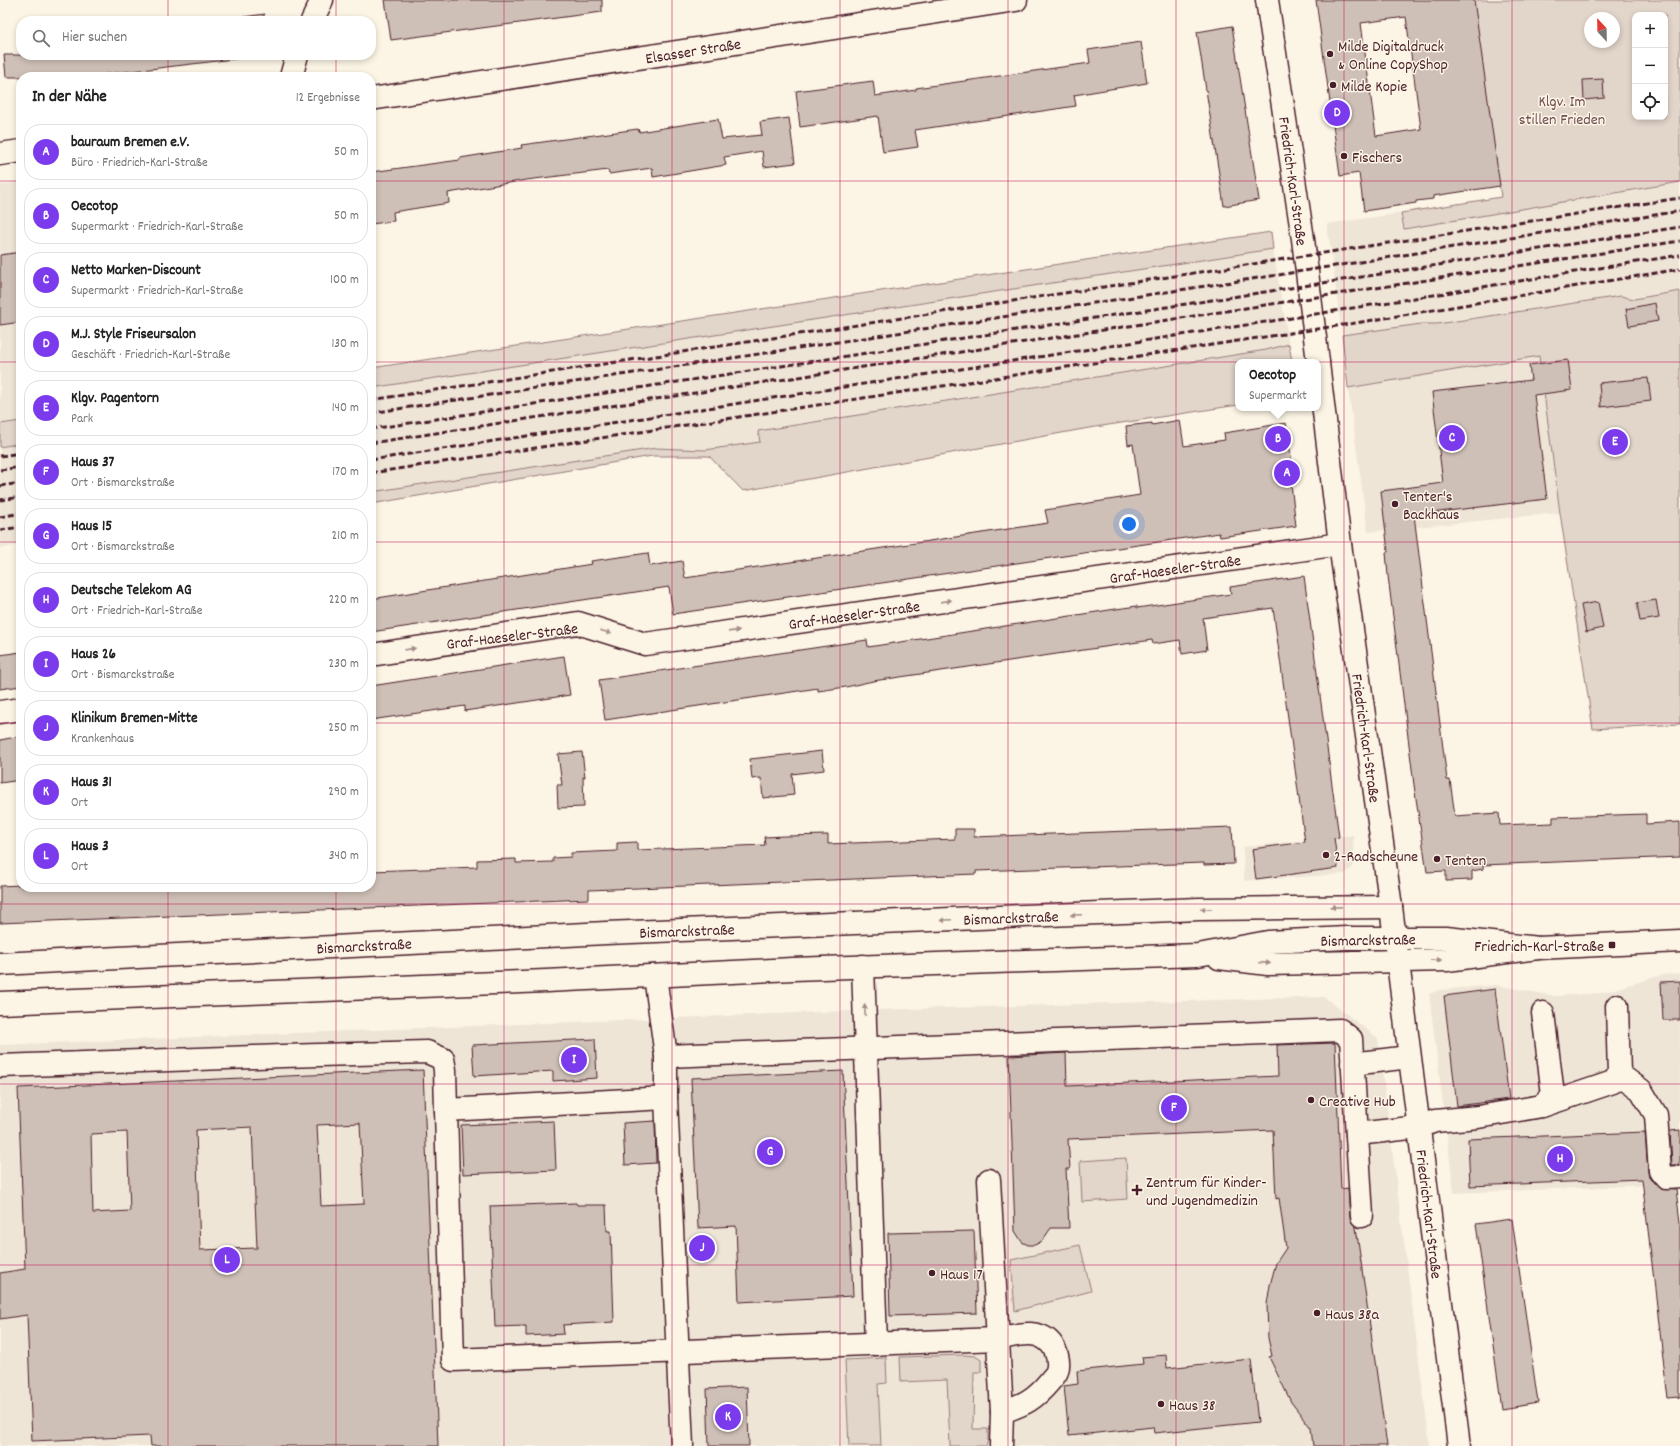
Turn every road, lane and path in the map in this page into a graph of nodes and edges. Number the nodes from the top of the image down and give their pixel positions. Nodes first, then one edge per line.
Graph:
1 (322, 0) edge
2 (1016, 0) edge
3 (1267, 0) edge
4 (314, 16) edge
5 (296, 60) edge
6 (292, 72) edge
7 (376, 98) edge
8 (16, 152) edge
9 (0, 154) edge
10 (1318, 359) edge
11 (1321, 388) edge
12 (1340, 544) junction
13 (376, 654) edge
14 (16, 710) edge
15 (0, 712) edge
16 (1383, 907) junction
17 (1394, 937) junction
18 (1680, 941) edge
19 (1538, 948) junction
20 (1198, 955) junction
21 (1398, 962) junction
22 (0, 964) edge
23 (863, 966) junction
24 (655, 976) junction
25 (0, 1003) edge
26 (1617, 1006) dead end
27 (1543, 1013) dead end
28 (866, 1049) junction
29 (666, 1056) junction
30 (1409, 1057) junction
31 (1352, 1064) junction
32 (0, 1066) edge
33 (1619, 1074) junction
34 (666, 1098) junction
35 (1542, 1106) junction
36 (446, 1110) junction
37 (1419, 1127) junction
38 (1357, 1134) junction
39 (1680, 1177) edge
40 (989, 1180) dead end
41 (1362, 1216) dead end
42 (998, 1339) junction
43 (876, 1344) junction
44 (676, 1351) junction
45 (1002, 1412) junction
46 (682, 1446) edge
47 (1001, 1446) edge
48 (1460, 1446) edge

1 - 4 street
2 - 7 street, Elsasser Straße
3 - 10 street, Friedrich-Karl-Straße
5 - 6 street
8 - 9 street
11 - 12 street, Friedrich-Karl-Straße
13 -> 12 street, Graf-Haeseler-Straße
12 - 16 street, Friedrich-Karl-Straße
14 - 15 street
16 - 17 street, Friedrich-Karl-Straße
16 -> 22 street, Bismarckstraße
17 - 19 street, Bismarckstraße
17 - 20 street, Bismarckstraße
17 - 21 street, Friedrich-Karl-Straße
18 - 19 street, Bismarckstraße
21 -> 19 street, Bismarckstraße
20 -> 21 street, Bismarckstraße
20 - 23 street, Bismarckstraße
21 - 30 street, Friedrich-Karl-Straße
23 - 24 street, Bismarckstraße
28 -> 23 street
24 - 25 street, Bismarckstraße
24 - 29 street
26 - 33 street
27 - 35 street
28 - 29 street
28 - 31 street
28 - 43 street
29 - 34 street
30 - 31 street
30 - 37 street, Friedrich-Karl-Straße
31 - 38 street
32 - 36 street
33 - 35 street
33 - 39 street
34 - 36 street
34 - 44 street
35 - 37 street
36 - 44 street
37 - 38 street
37 - 48 street, Friedrich-Karl-Straße
38 - 41 street
40 - 42 street
42 - 43 street
42 - 45 street
42 - 45 street
43 - 44 street
44 - 46 street
45 - 47 street

